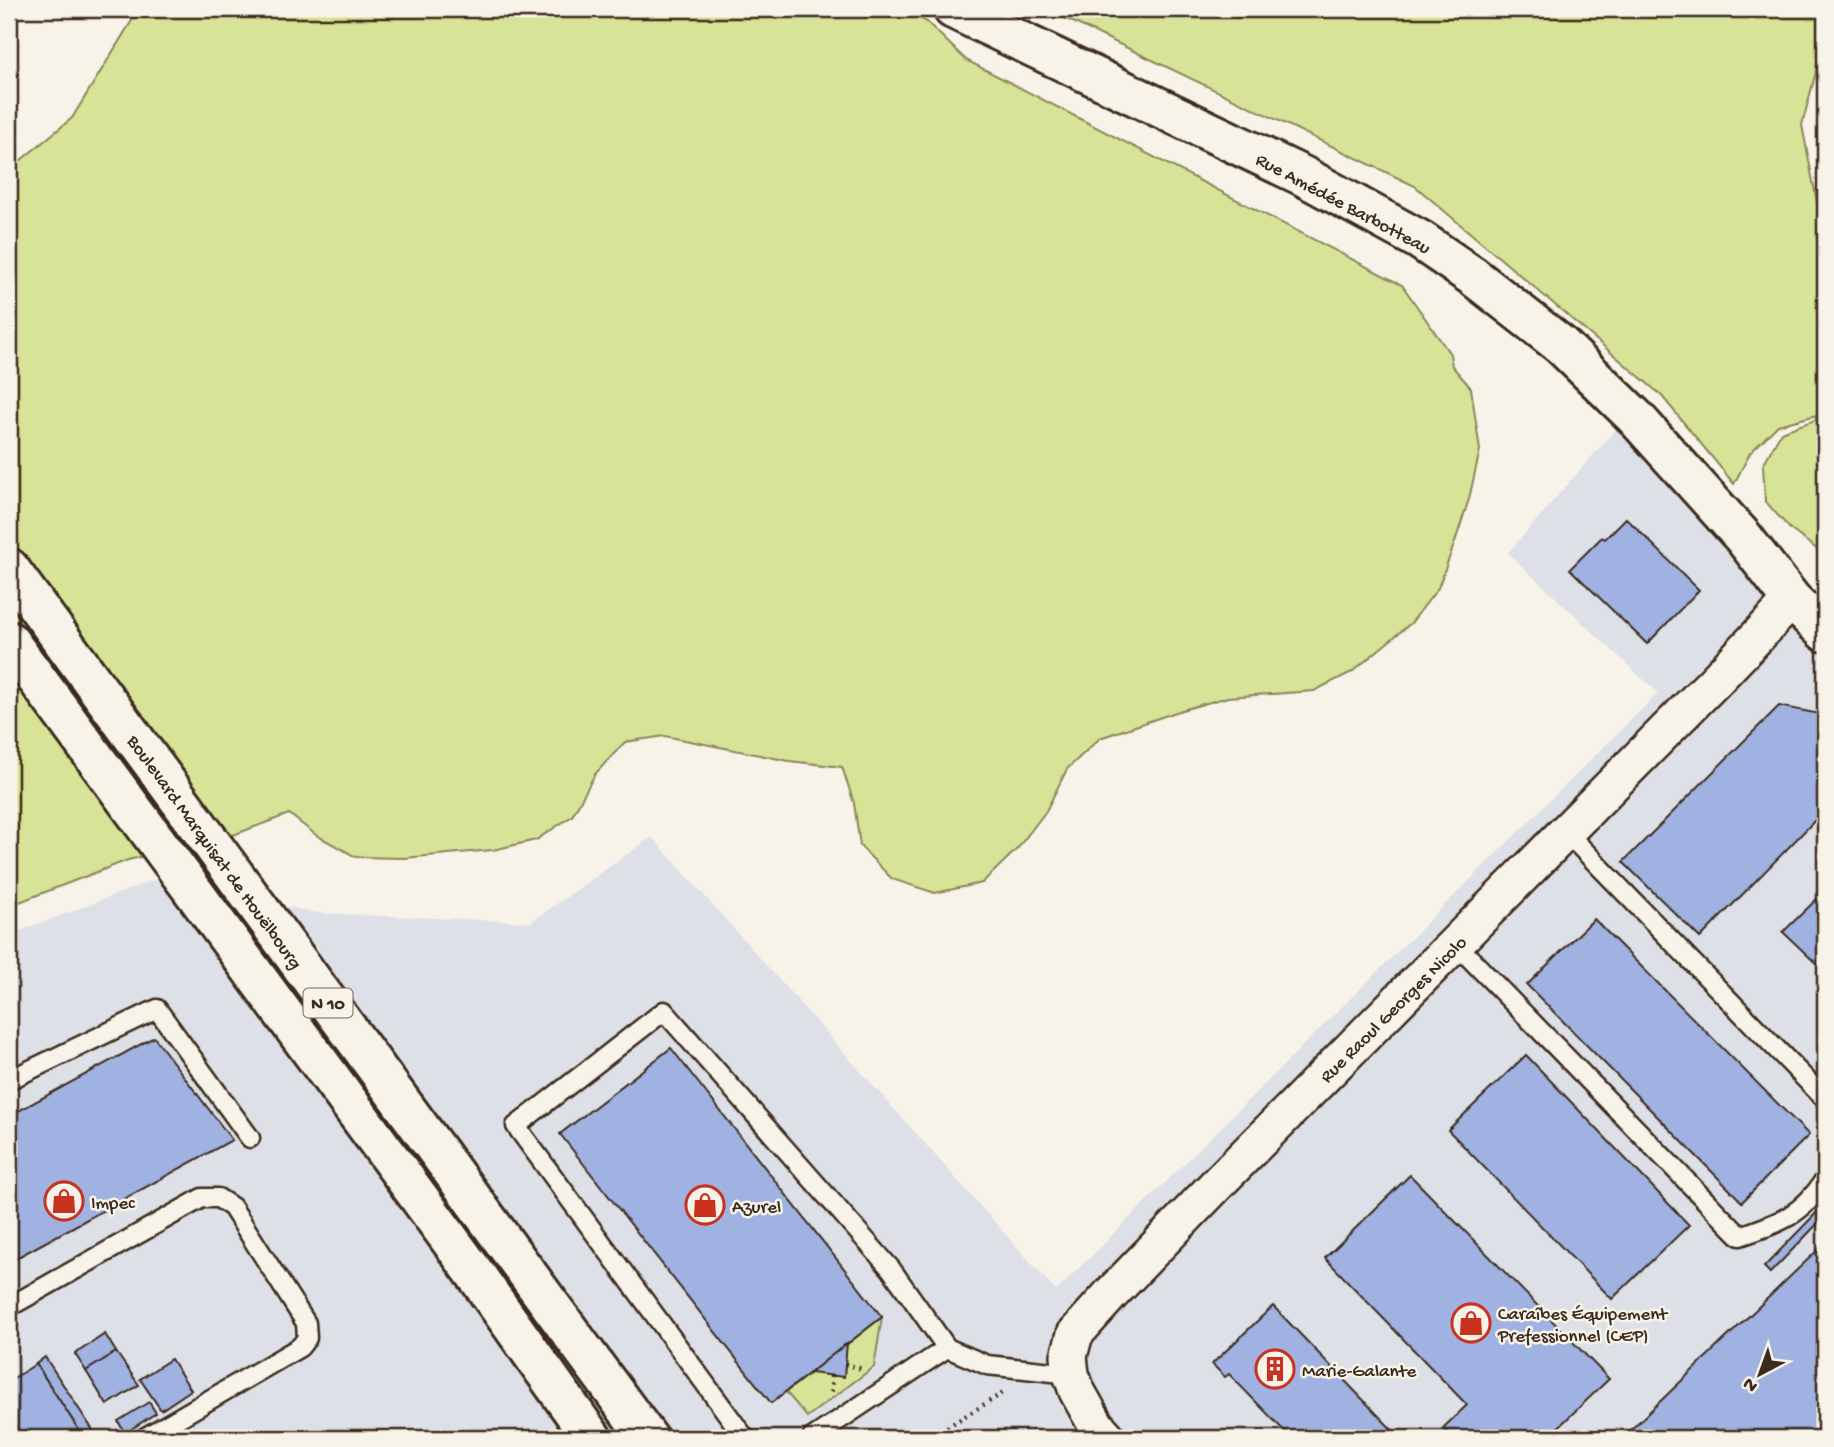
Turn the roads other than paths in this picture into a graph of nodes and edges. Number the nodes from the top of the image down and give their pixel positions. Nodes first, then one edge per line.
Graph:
1 (953, 9) edge
2 (9, 568) edge
3 (1792, 600) junction
4 (1825, 632) edge
5 (9, 642) edge
6 (1566, 832) junction
7 (1456, 944) junction
8 (9, 1080) edge
9 (1825, 1099) edge
10 (250, 1138) dead end
11 (1825, 1179) edge
12 (9, 1307) edge
13 (947, 1348) junction
14 (1055, 1373) junction
15 (1095, 1434) edge
16 (144, 1438) edge
17 (592, 1438) edge
18 (648, 1438) edge
19 (745, 1438) edge
20 (812, 1438) edge

1 - 3 main road, Rue Amédée Barbotteau
2 - 18 main road, Boulevard Marquisat de Houëlbourg / N 10
3 - 4 main road, Rue Amédée Barbotteau
3 - 6 street, Rue Raoul Georges Nicolo
5 - 17 main road, N 10
6 - 7 street, Rue Raoul Georges Nicolo
6 - 9 lane
7 - 11 lane
7 - 14 street, Rue Raoul Georges Nicolo
8 - 10 lane
12 - 16 lane
13 - 14 lane
13 - 19 lane
13 - 20 lane
14 - 15 street, Rue Raoul Georges Nicolo

